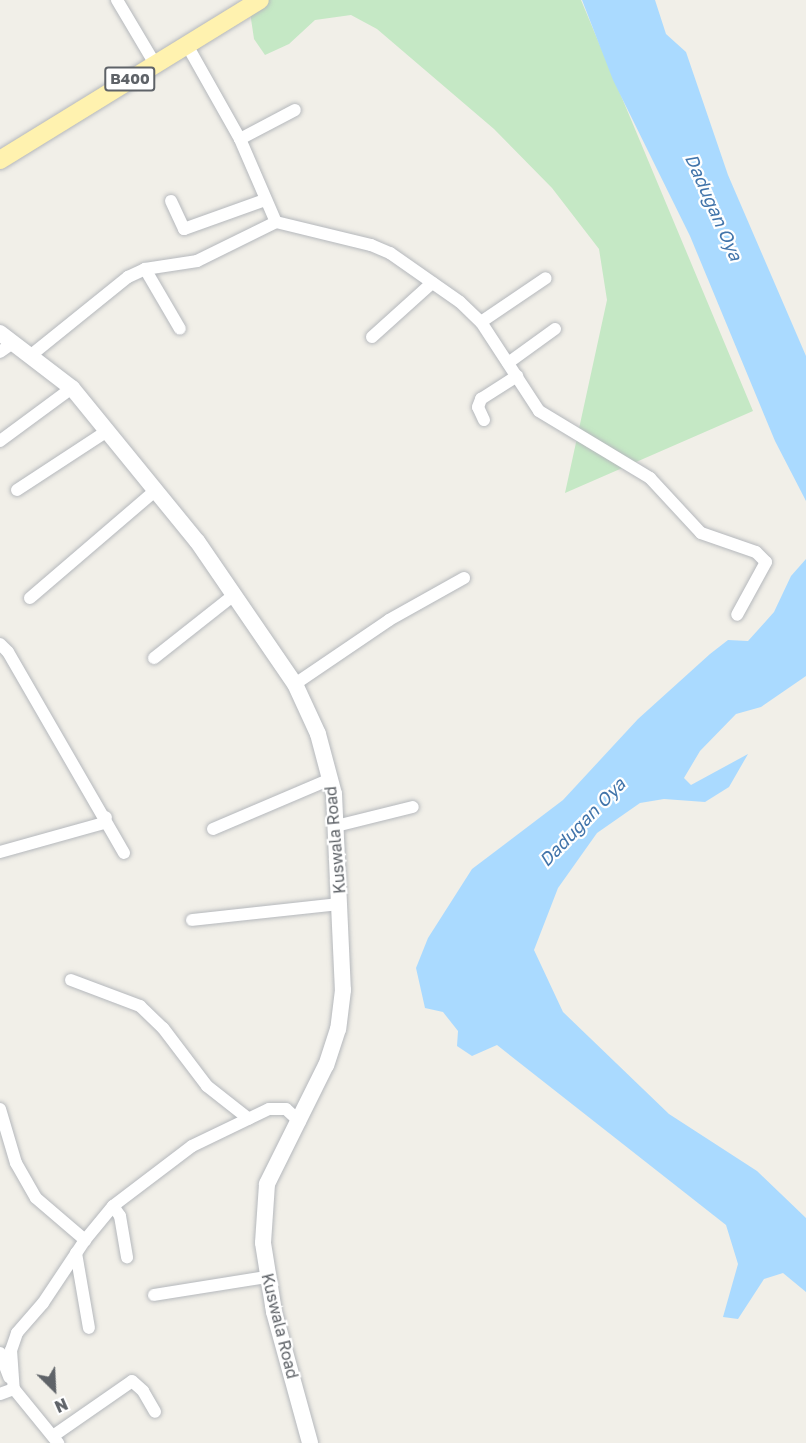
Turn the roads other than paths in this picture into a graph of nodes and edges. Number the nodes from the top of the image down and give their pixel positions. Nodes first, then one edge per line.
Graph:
1 (117, 0) edge
2 (260, 0) edge
3 (186, 45) junction
4 (154, 64) junction
5 (296, 110) dead end
6 (240, 139) junction
7 (1, 156) edge
8 (265, 200) junction
9 (171, 201) dead end
10 (276, 222) junction
11 (145, 269) junction
12 (546, 278) dead end
13 (432, 283) junction
14 (481, 322) junction
15 (180, 329) dead end
16 (555, 329) dead end
17 (372, 337) dead end
18 (4, 343) edge
19 (30, 356) junction
20 (508, 363) junction
21 (517, 376) junction
22 (72, 388) junction
23 (484, 420) dead end
24 (107, 430) junction
25 (0, 441) edge
26 (17, 490) dead end
27 (155, 490) junction
28 (464, 578) dead end
29 (235, 594) junction
30 (30, 598) dead end
31 (737, 615) dead end
32 (3, 650) edge
33 (154, 658) dead end
34 (295, 684) junction
35 (330, 779) junction
36 (413, 807) dead end
37 (106, 817) junction
38 (336, 826) junction
39 (213, 829) dead end
40 (0, 852) edge
41 (124, 853) dead end
42 (340, 904) junction
43 (192, 920) dead end
44 (71, 980) dead end
45 (0, 1109) edge
46 (249, 1119) junction
47 (300, 1122) junction
48 (113, 1206) junction
49 (85, 1240) junction
50 (76, 1252) junction
51 (127, 1257) dead end
52 (267, 1277) junction
53 (154, 1295) dead end
54 (89, 1328) dead end
55 (0, 1353) edge
56 (14, 1389) junction
57 (0, 1394) edge
58 (156, 1412) dead end
59 (55, 1440) edge
60 (309, 1443) edge

1 - 4 street
2 - 3 main road, B400
3 - 4 main road, B400
3 - 6 street
4 - 7 main road, B400
5 - 6 street
6 - 8 street
8 - 9 street
8 - 10 street
10 - 11 street
10 - 13 street
11 - 15 street
11 - 19 street
12 - 14 street
13 - 14 street
13 - 17 street
14 - 20 street
16 - 20 street
18 - 19 street, Kuswala Road
19 - 22 street, Kuswala Road
20 - 21 street
21 - 23 street
21 - 31 street
22 - 24 street, Kuswala Road
22 - 25 street
24 - 26 street
24 - 27 street, Kuswala Road
27 - 29 street, Kuswala Road
27 - 30 street
28 - 34 street
29 - 33 street
29 - 34 street, Kuswala Road
32 - 37 street
34 - 35 street, Kuswala Road
35 - 38 street, Kuswala Road
35 - 39 street
36 - 38 street
37 - 40 street
37 - 41 street
38 - 42 street, Kuswala Road
42 - 43 street
42 - 47 street, Kuswala Road
44 - 46 street
45 - 49 street
46 - 47 street
46 - 48 street
47 - 52 street, Kuswala Road
48 - 49 street
48 - 51 street
49 - 50 street
50 - 54 street
50 - 56 street
52 - 53 street
52 - 60 street, Kuswala Road
55 - 56 street
56 - 57 street
56 - 59 street
58 - 59 street

